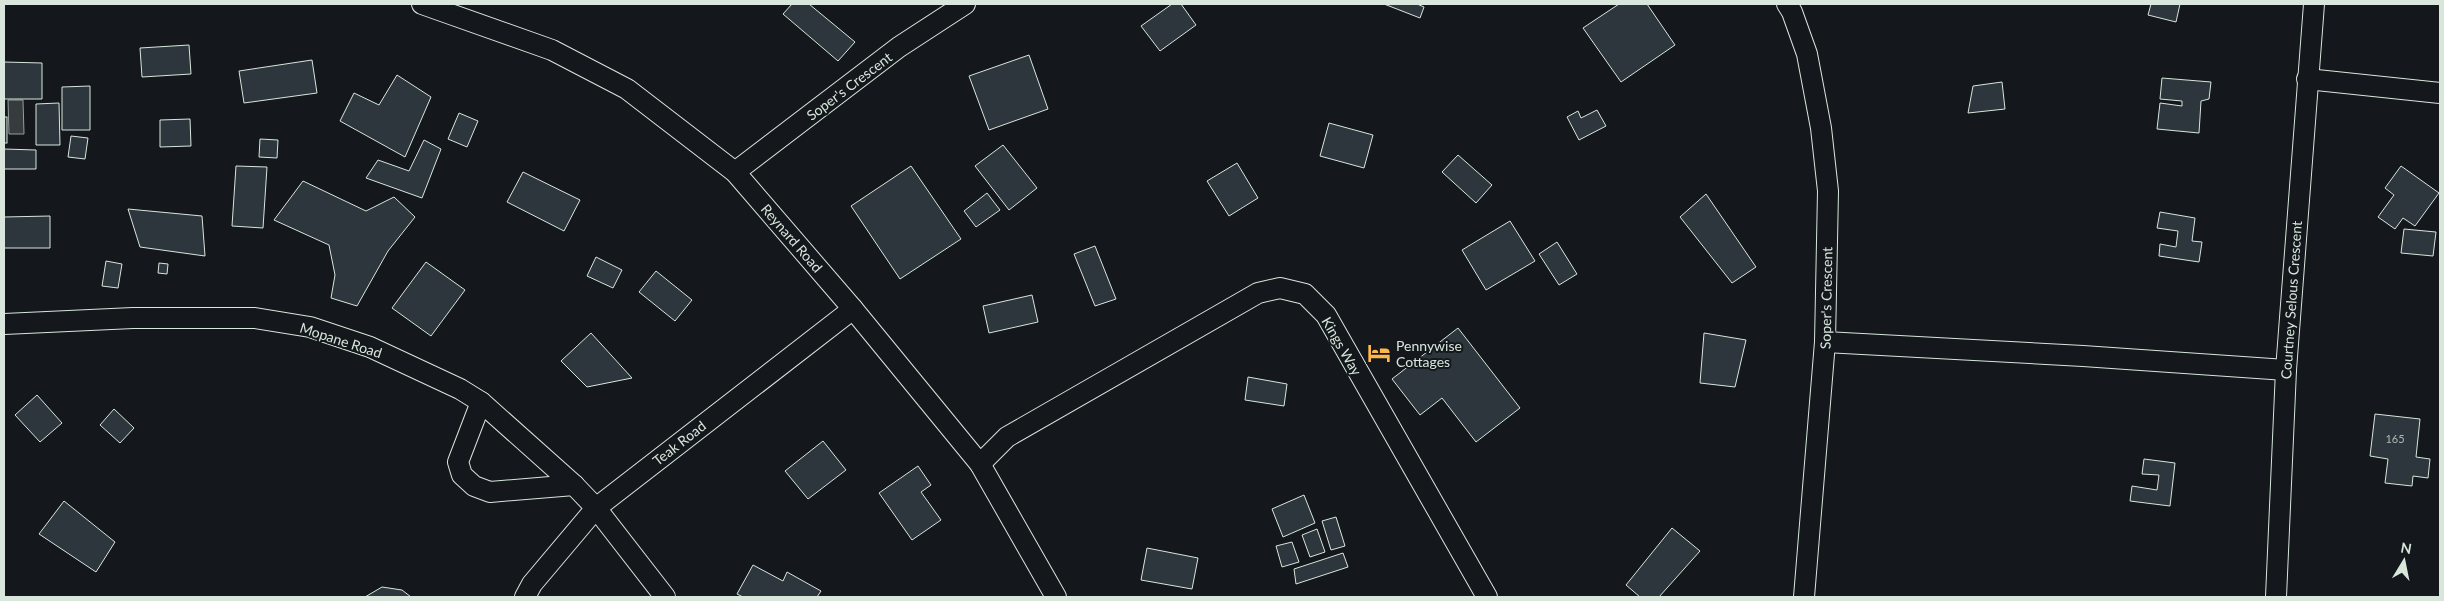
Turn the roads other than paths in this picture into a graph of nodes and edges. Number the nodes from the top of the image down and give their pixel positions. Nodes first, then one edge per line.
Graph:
1 (422, 4) edge
2 (965, 4) edge
3 (1787, 4) edge
4 (2314, 4) edge
5 (2307, 79) junction
6 (2440, 93) edge
7 (735, 172) junction
8 (853, 308) junction
9 (4, 324) edge
10 (1825, 342) junction
11 (2286, 370) junction
12 (481, 402) junction
13 (980, 464) junction
14 (574, 485) junction
15 (596, 508) junction
16 (525, 597) edge
17 (665, 597) edge
18 (1056, 597) edge
19 (1487, 597) edge
20 (1804, 597) edge
21 (2276, 597) edge

1 - 7 street, Reynard Road
2 - 7 street, Soper's Crescent
3 - 10 street, Soper's Crescent
4 - 5 street, Courtney Selous Crescent
5 - 6 street
5 - 11 street, Courtney Selous Crescent
7 - 8 street, Reynard Road
8 - 13 street, Reynard Road
8 - 15 street, Teak Road
9 - 12 street, Mopane Road
10 - 11 street
10 - 20 street, Soper's Crescent
11 - 21 street, Courtney Selous Crescent
12 - 14 street, Mopane Road
12 - 14 street
13 - 18 street, Reynard Road
13 - 19 street, Kings Way
14 - 15 street, Mopane Road
15 - 16 street, Teak Road
15 - 17 street, Mopane Road

